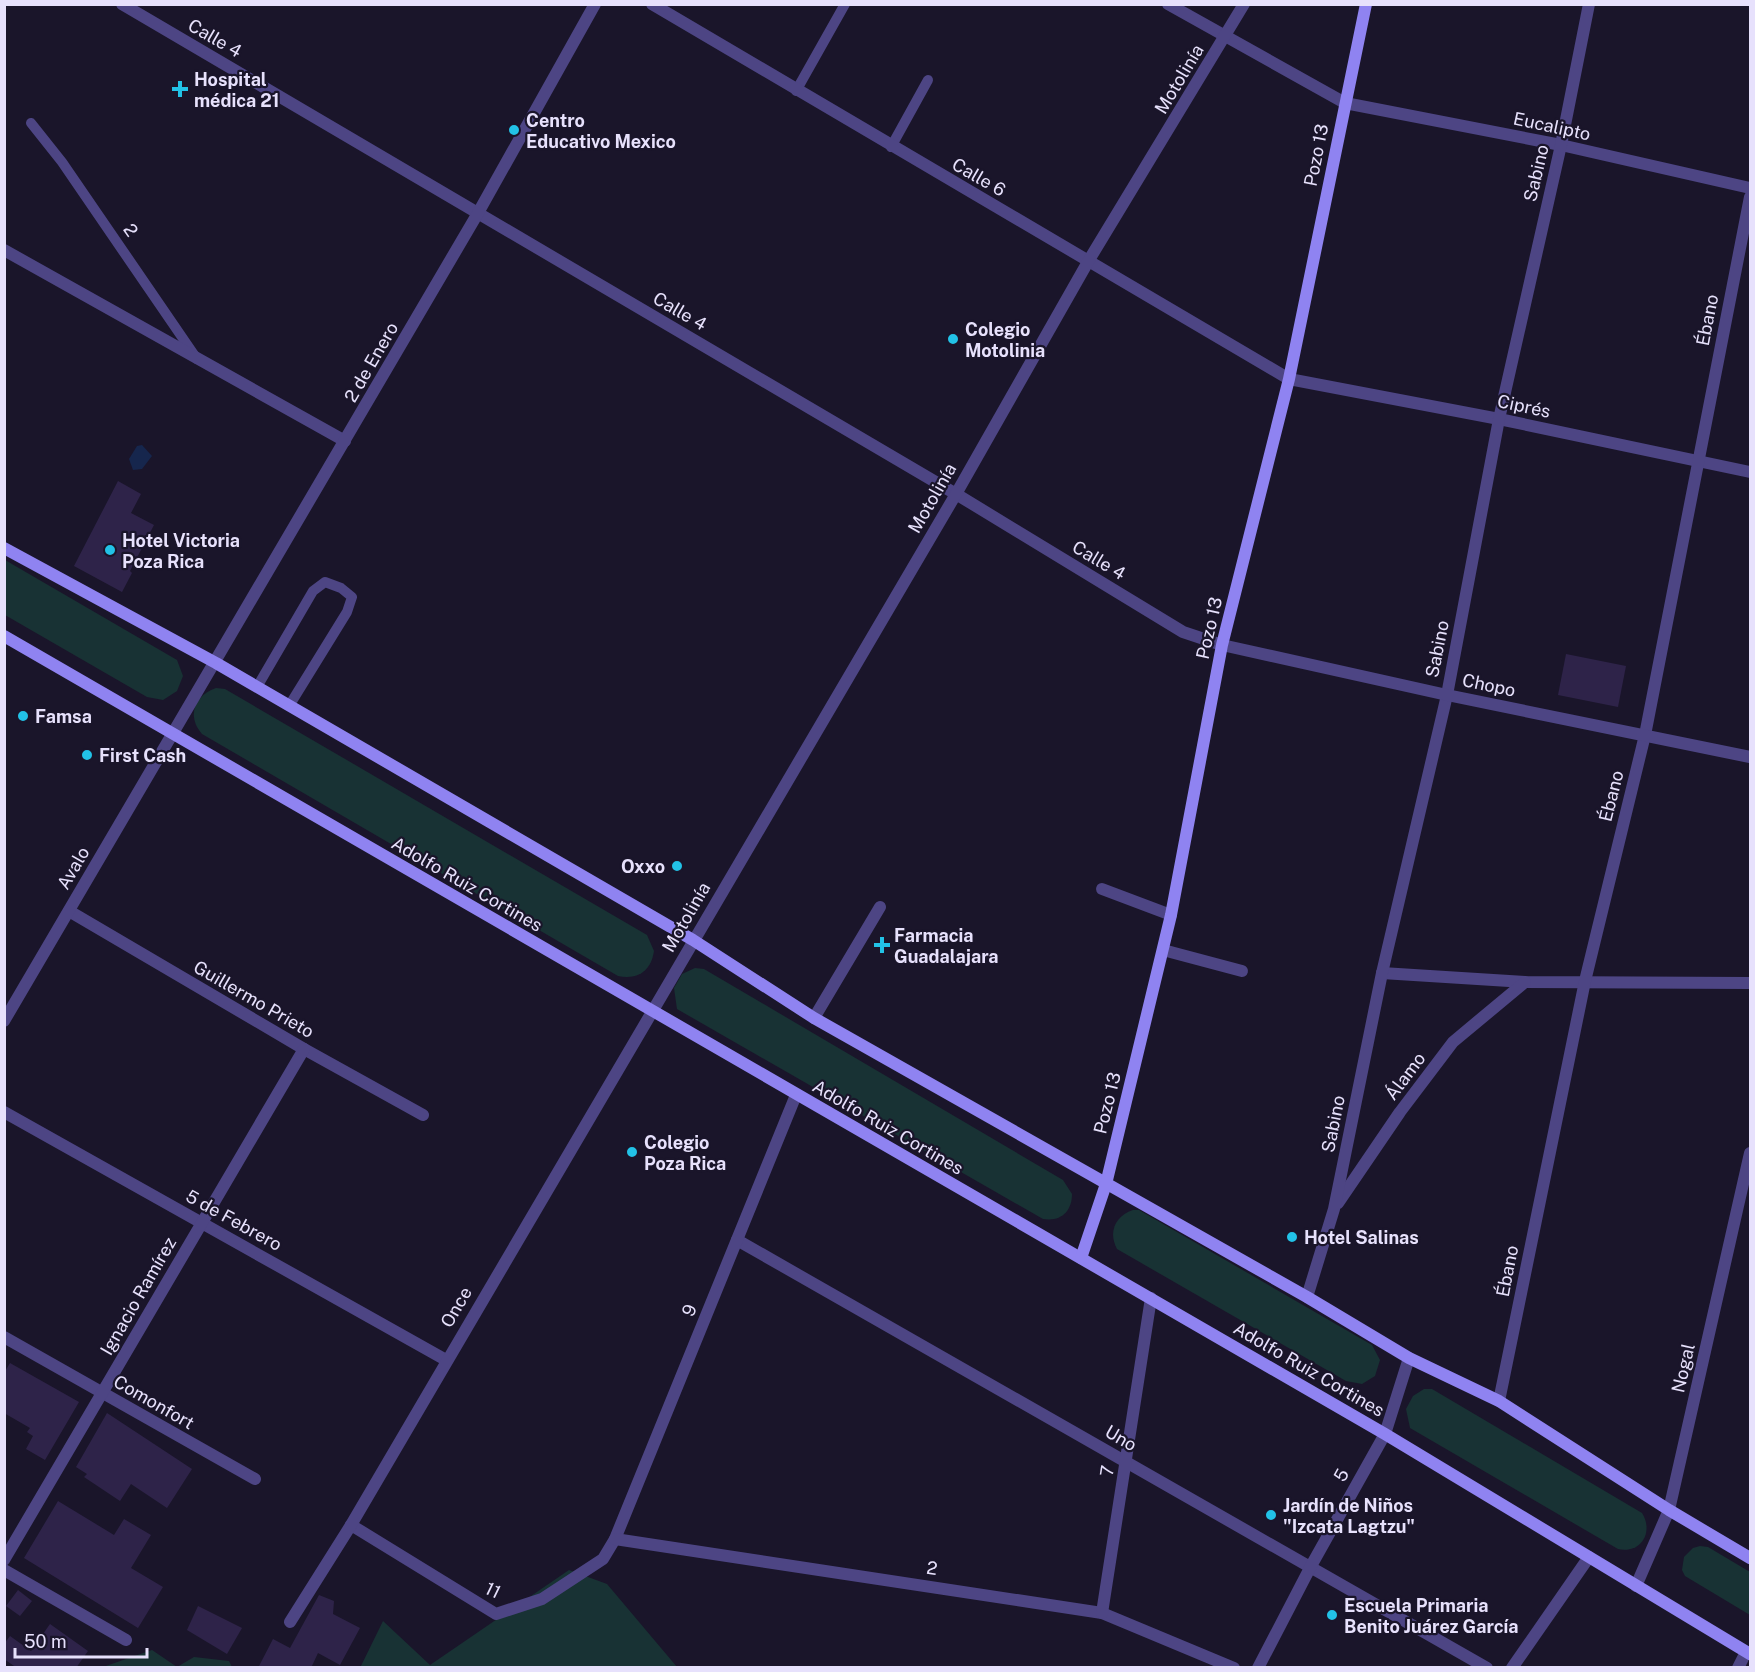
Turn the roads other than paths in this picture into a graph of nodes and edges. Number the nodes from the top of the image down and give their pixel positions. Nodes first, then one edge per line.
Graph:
1 (122, 4) edge
2 (595, 4) edge
3 (652, 4) edge
4 (845, 4) edge
5 (1168, 4) edge
6 (1244, 4) edge
7 (1366, 4) edge
8 (1589, 4) edge
9 (1225, 38) junction
10 (928, 80) dead end
11 (796, 91) junction
12 (1345, 104) junction
13 (31, 123) dead end
14 (1561, 145) junction
15 (891, 147) junction
16 (1750, 188) edge
17 (1750, 197) edge
18 (478, 213) junction
19 (4, 250) edge
20 (1089, 260) junction
21 (198, 359) junction
22 (1289, 379) junction
23 (1499, 418) junction
24 (345, 441) junction
25 (1697, 461) junction
26 (1750, 472) edge
27 (956, 494) junction
28 (4, 548) edge
29 (4, 636) edge
30 (1222, 645) junction
31 (216, 663) junction
32 (257, 687) junction
33 (1447, 695) junction
34 (289, 706) junction
35 (172, 733) junction
36 (1645, 735) junction
37 (1750, 757) edge
38 (1102, 889) dead end
39 (880, 907) dead end
40 (69, 911) junction
41 (1171, 915) junction
42 (693, 940) junction
43 (1163, 950) junction
44 (1242, 971) dead end
45 (1382, 973) junction
46 (1585, 981) junction
47 (1525, 982) junction
48 (1750, 983) edge
49 (652, 1010) junction
50 (814, 1018) junction
51 (4, 1021) edge
52 (304, 1049) junction
53 (796, 1095) junction
54 (4, 1112) edge
55 (423, 1115) dead end
56 (1750, 1153) edge
57 (1106, 1184) junction
58 (1334, 1209) junction
59 (202, 1223) junction
60 (737, 1240) junction
61 (1081, 1258) junction
62 (1308, 1297) junction
63 (1151, 1298) junction
64 (4, 1337) edge
65 (1409, 1358) junction
66 (446, 1360) junction
67 (103, 1393) junction
68 (1499, 1401) junction
69 (1385, 1434) junction
70 (1127, 1462) junction
71 (255, 1479) dead end
72 (1669, 1510) junction
73 (351, 1526) junction
74 (615, 1539) junction
75 (1589, 1557) junction
76 (1750, 1558) edge
77 (4, 1560) edge
78 (1311, 1566) junction
79 (4, 1570) edge
80 (1636, 1586) junction
81 (1102, 1612) junction
82 (290, 1622) dead end
83 (126, 1640) dead end
84 (1748, 1653) edge
85 (1234, 1668) edge
86 (1258, 1668) edge
87 (1487, 1668) edge
88 (1512, 1668) edge
89 (1738, 1668) edge

1 - 18 street, Calle 4
2 - 18 street, 2 de Enero
3 - 11 street, Calle 6
4 - 11 lane
5 - 9 street, Eucalipto
6 - 9 street, Motolinía
7 - 12 main road, Pozo 13
8 - 14 street, Sabino
9 - 12 street, Eucalipto
9 - 20 street, Motolinía
10 - 15 lane
11 - 15 street, Calle 6
12 - 14 street, Eucalipto
12 - 22 main road, Pozo 13
13 - 21 lane, 2
14 - 16 street, Eucalipto
14 - 23 street, Sabino
15 - 20 street, Calle 6
17 - 25 street, Ébano
18 - 24 street, 2 de Enero
18 - 27 street, Calle 4
19 - 21 street, 2
20 - 22 street, Calle 6
20 - 27 street, Motolinía
21 - 24 street, 2
22 - 23 street, Ciprés
22 - 30 main road, Pozo 13
23 - 25 street, Ciprés
23 - 33 street, Sabino
24 - 31 street, 2 de Enero
25 - 26 street, Ciprés
25 - 36 street, Ébano
27 - 30 street, Calle 4
27 - 42 street, Motolinía
28 - 31 main road
29 - 35 main road, Adolfo Ruiz Cortines
30 - 33 street, Chopo
30 - 41 main road, Pozo 13
31 - 32 main road
31 - 35 street, 2 de Enero
32 - 34 main road
32 - 34 lane
33 - 36 street, Chopo
33 - 45 street, Sabino
34 - 42 main road
35 - 40 street, Avalo
35 - 49 main road, Adolfo Ruiz Cortines
36 - 37 street, Chopo
36 - 46 street, Ébano
38 - 41 street
39 - 50 street
40 - 51 street, Avalo
40 - 52 street, Guillermo Prieto
41 - 43 main road, Pozo 13
42 - 49 street, Motolinía
42 - 50 main road
43 - 44 street
43 - 57 main road, Pozo 13
45 - 47 street
45 - 58 street, Sabino
46 - 47 street
46 - 48 street
46 - 68 street, Ébano
47 - 58 street, Álamo
49 - 53 main road, Adolfo Ruiz Cortines
49 - 66 street, Once
50 - 57 main road
52 - 55 street, Guillermo Prieto
52 - 59 street, Ignacio Ramírez
53 - 60 street, 9
53 - 61 main road, Adolfo Ruiz Cortines
54 - 59 street, 5 de Febrero
56 - 72 street, Nogal
57 - 61 main road, Pozo 13
57 - 62 main road
58 - 62 street, Sabino
59 - 66 street, 5 de Febrero
59 - 67 street, Ignacio Ramírez
60 - 70 street, Uno
60 - 74 street, 9
61 - 63 main road, Adolfo Ruiz Cortines
62 - 65 main road
63 - 69 main road, Adolfo Ruiz Cortines
63 - 70 street, 7
64 - 67 street, Comonfort
65 - 68 main road
65 - 69 street, 5
66 - 73 street, Once
67 - 71 street, Comonfort
67 - 77 street, Ignacio Ramírez
68 - 72 main road
69 - 75 main road, Adolfo Ruiz Cortines
69 - 78 street, 5
70 - 78 street, Uno
70 - 81 street, 7
72 - 76 main road
72 - 80 street, Nogal
73 - 74 street, 11
73 - 82 street, Once
74 - 81 street, 2
75 - 80 main road, Adolfo Ruiz Cortines
75 - 88 street
78 - 86 street, 5
78 - 87 street, Uno
79 - 83 street
80 - 84 main road, Adolfo Ruiz Cortines
81 - 85 street, 2
84 - 89 street

